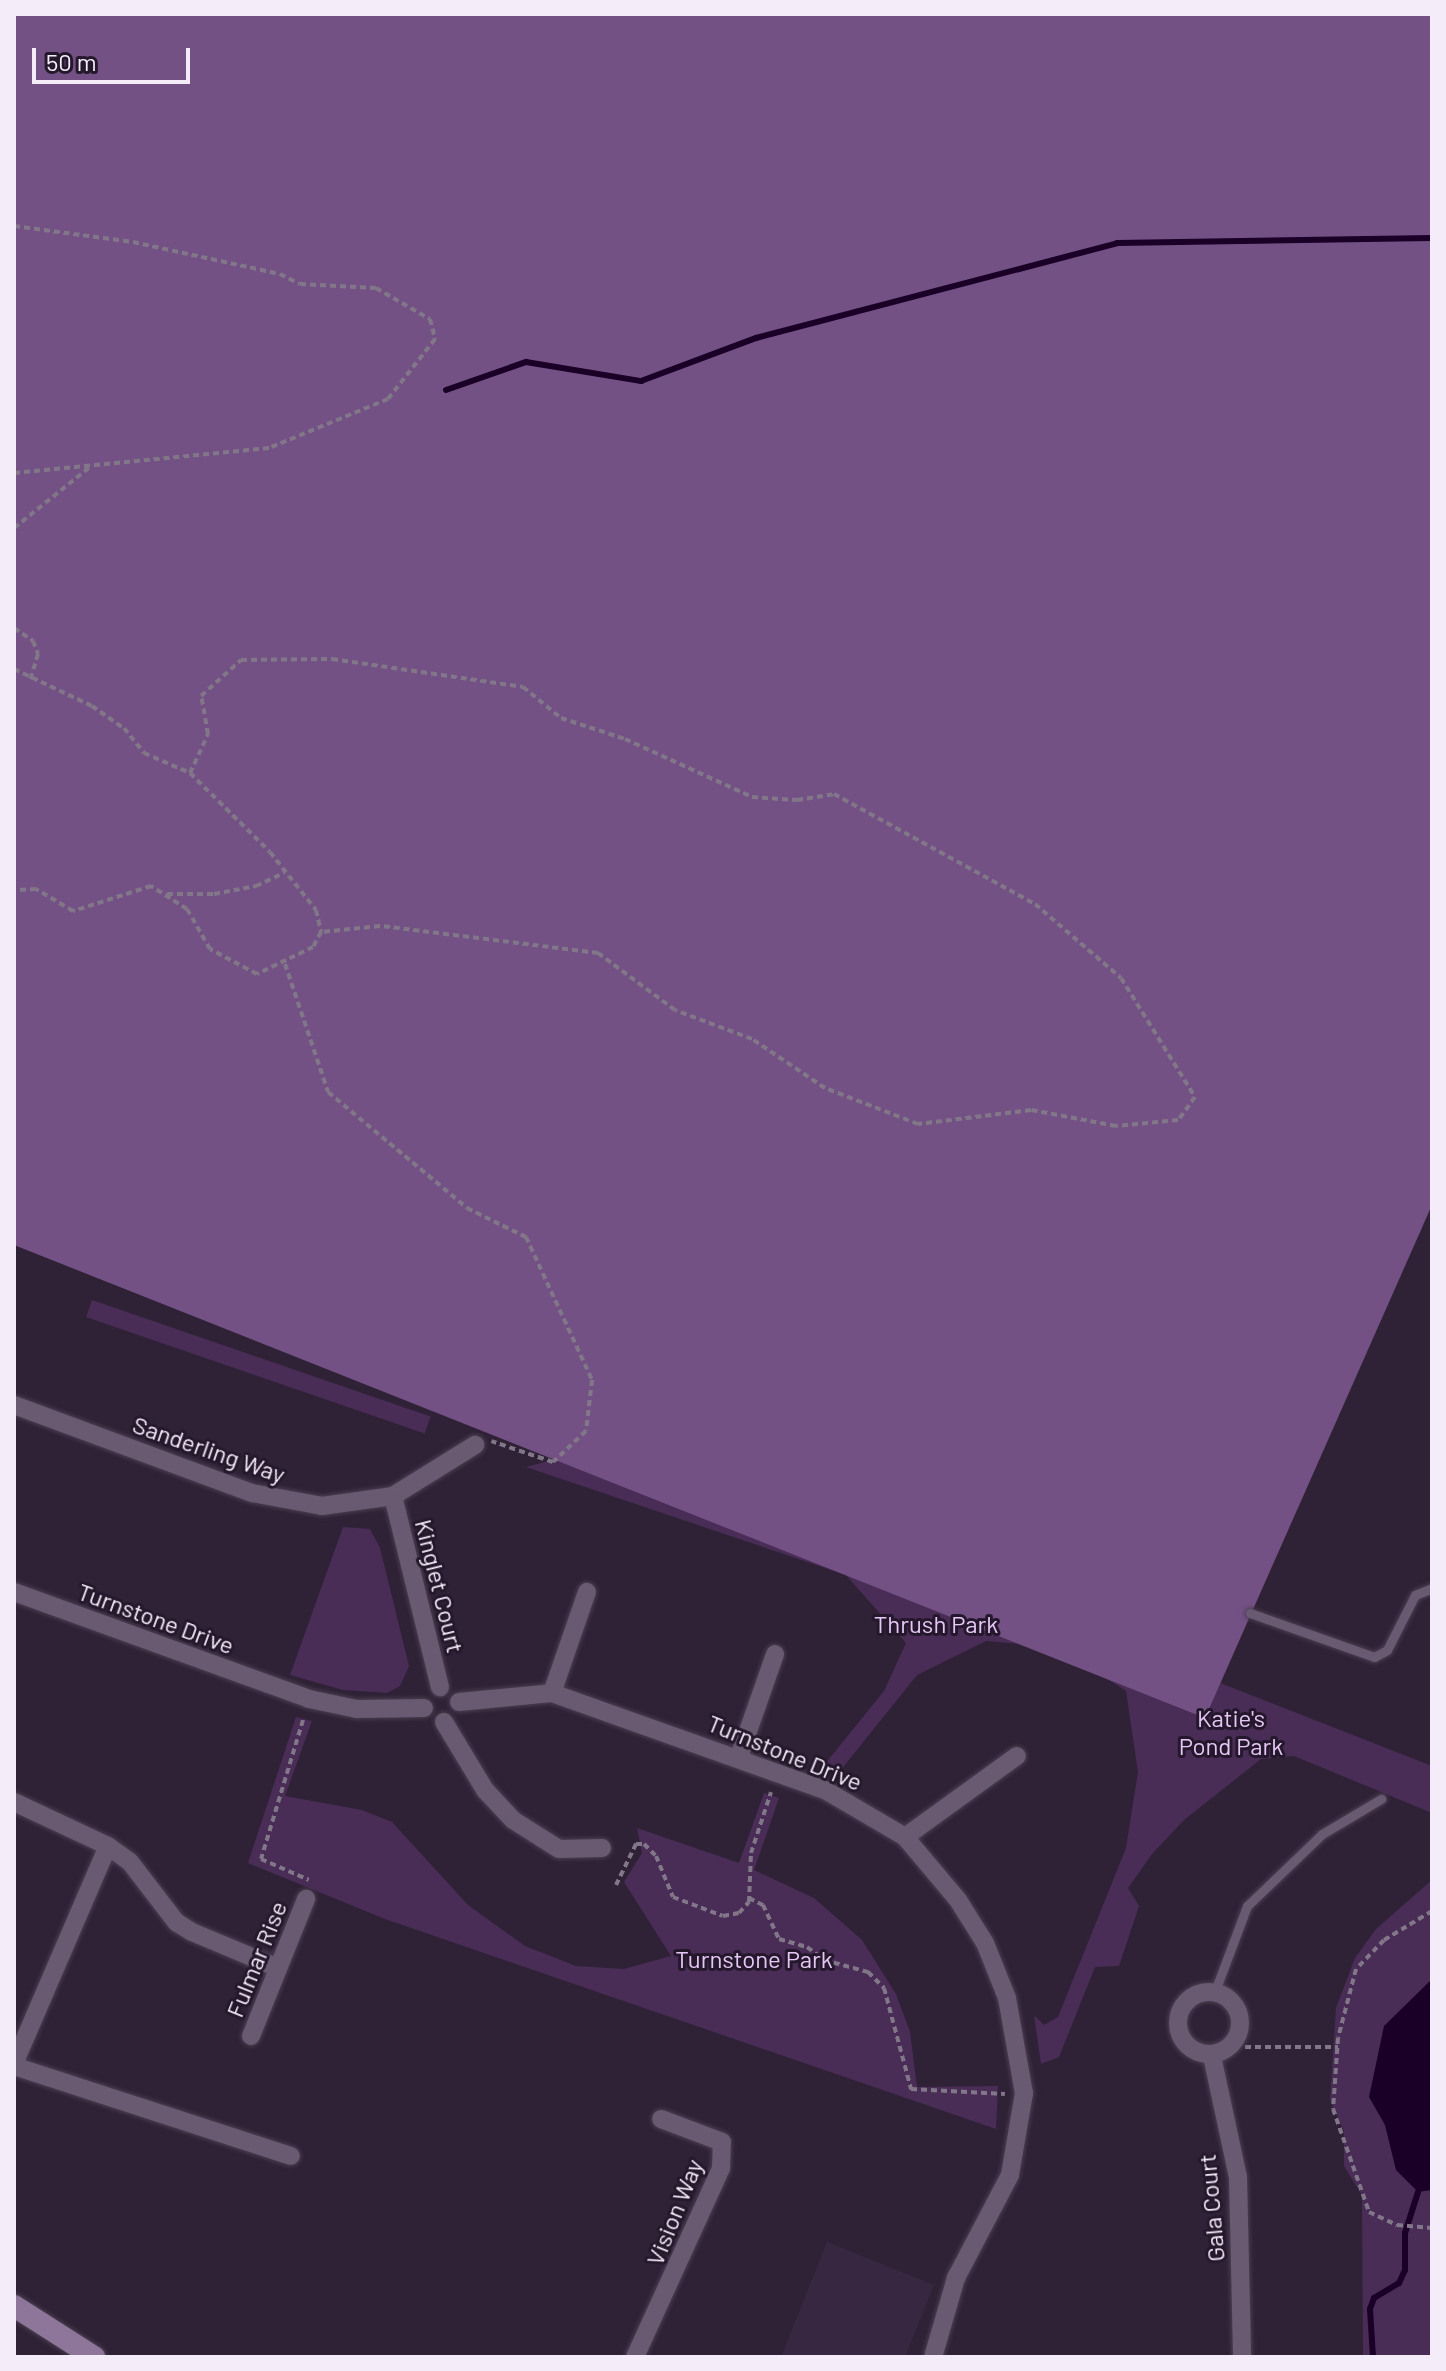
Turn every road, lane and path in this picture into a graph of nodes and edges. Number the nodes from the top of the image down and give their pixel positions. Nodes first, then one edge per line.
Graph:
1 (14, 226) edge
2 (91, 467) junction
3 (14, 473) edge
4 (14, 528) edge
5 (14, 628) edge
6 (14, 669) edge
7 (30, 680) junction
8 (190, 773) junction
9 (284, 873) junction
10 (14, 890) edge
11 (164, 895) junction
12 (321, 932) junction
13 (285, 964) junction
14 (14, 1405) edge
15 (478, 1441) joint
16 (393, 1496) junction
17 (1432, 1588) edge
18 (14, 1592) edge
19 (587, 1592) dead end
20 (1250, 1613) dead end
21 (775, 1654) dead end
22 (440, 1687) junction
23 (552, 1693) junction
24 (459, 1702) junction
25 (424, 1708) junction
26 (303, 1720) dead end
27 (444, 1722) junction
28 (1017, 1756) dead end
29 (739, 1757) junction
30 (771, 1792) dead end
31 (1381, 1799) dead end
32 (14, 1802) edge
33 (905, 1837) junction
34 (108, 1846) junction
35 (602, 1848) dead end
36 (298, 1874) dead end
37 (616, 1885) dead end
38 (749, 1898) junction
39 (306, 1899) dead end
40 (1432, 1911) edge
41 (278, 1968) junction
42 (1215, 1991) junction
43 (251, 2036) dead end
44 (1245, 2047) dead end
45 (1338, 2047) junction
46 (1212, 2056) junction
47 (14, 2065) edge
48 (1007, 2094) dead end
49 (661, 2119) dead end
50 (291, 2156) dead end
51 (1432, 2228) edge
52 (14, 2306) edge
53 (94, 2357) edge
54 (635, 2357) edge
55 (933, 2357) edge
56 (1242, 2357) edge

1 - 2 path
2 - 3 path
2 - 4 path
5 - 7 path
6 - 7 path
7 - 8 path
8 - 9 path
8 - 12 path
9 - 11 path
9 - 12 path
10 - 11 path
11 - 13 path
12 - 13 path
13 - 15 path
14 - 16 street, Sanderling Way
15 - 16 street, Sanderling Way
16 - 22 street, Kinglet Court
17 - 20 lane
18 - 25 street, Turnstone Drive
19 - 23 street
21 - 29 street
22 - 24 street
22 - 25 street
23 - 24 street, Turnstone Drive
23 - 29 street, Turnstone Drive
24 - 27 street
25 - 27 street
26 - 36 path
27 - 35 street
28 - 33 street
29 - 33 street, Turnstone Drive
30 - 38 path
31 - 42 lane
32 - 34 street
33 - 55 street, Turnstone Drive
34 - 41 street
34 - 47 street
37 - 38 path
38 - 48 path
39 - 41 street, Fulmar Rise
40 - 45 path
41 - 43 street, Fulmar Rise
42 - 46 street
42 - 46 street
44 - 45 path
45 - 51 path
46 - 56 street, Gala Court
47 - 50 street
49 - 54 street, Vision Way
52 - 53 main road

